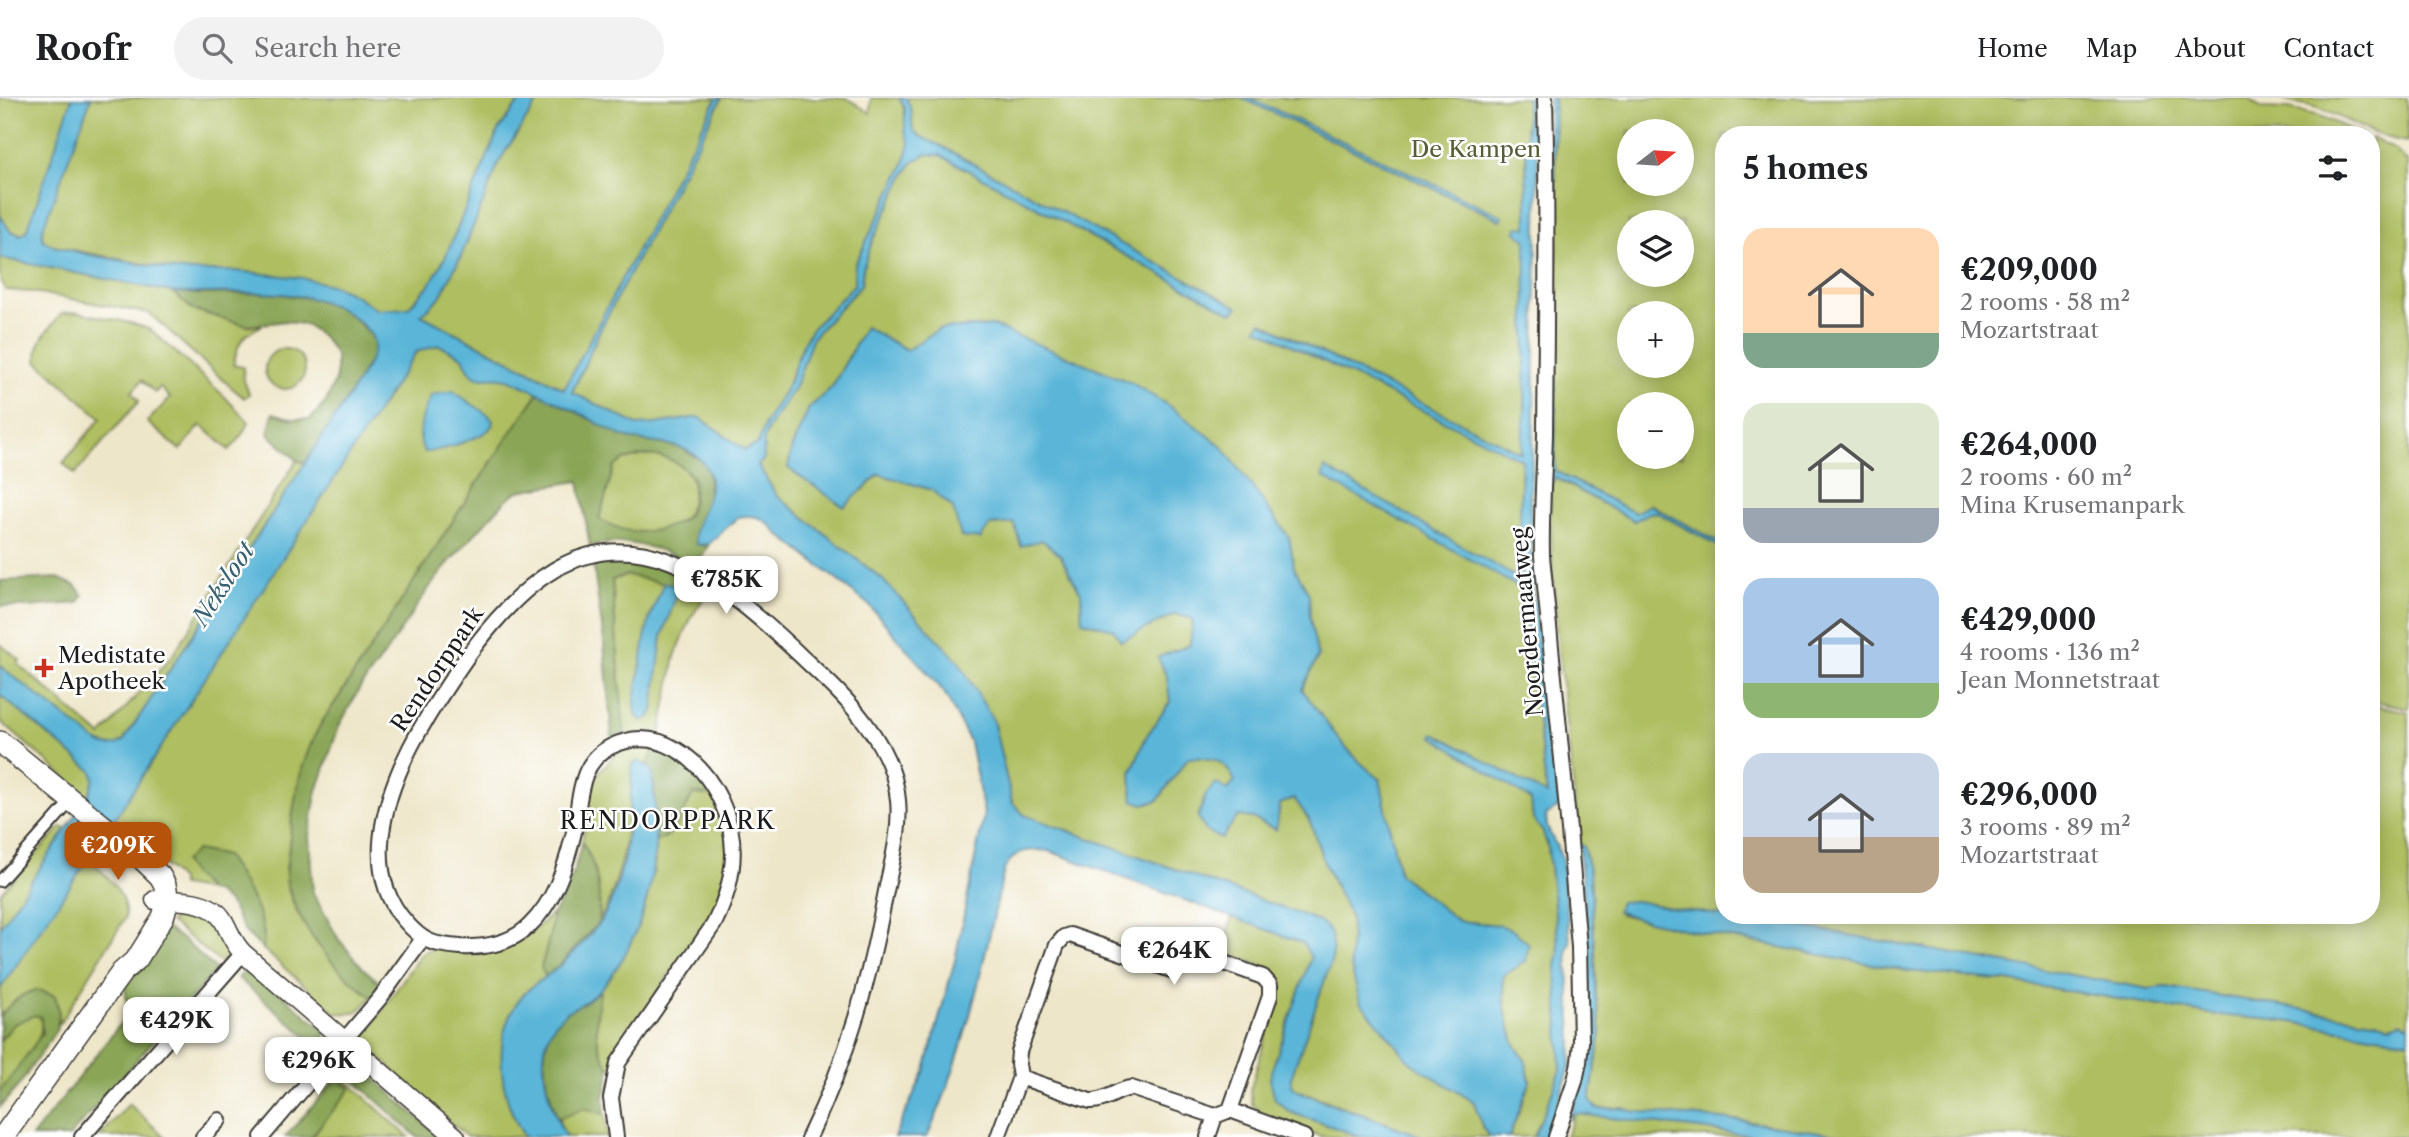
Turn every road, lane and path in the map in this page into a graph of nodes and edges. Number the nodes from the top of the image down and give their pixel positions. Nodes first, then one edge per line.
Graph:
1 (1545, 98) edge
2 (0, 742) edge
3 (0, 754) edge
4 (72, 808) junction
5 (0, 881) edge
6 (162, 900) junction
7 (422, 940) junction
8 (243, 953) junction
9 (345, 1040) junction
10 (1020, 1077) junction
11 (1230, 1110) junction
12 (1215, 1116) junction
13 (219, 1120) dead end
14 (3, 1137) edge
15 (82, 1137) edge
16 (203, 1137) edge
17 (262, 1137) edge
18 (456, 1137) edge
19 (616, 1137) edge
20 (809, 1137) edge
21 (998, 1137) edge
22 (1208, 1137) edge
23 (1304, 1137) edge
24 (1556, 1137) edge

1 - 24 street, Noordermaatweg
2 - 4 main road
3 - 4 main road
4 - 5 street
4 - 6 main road
6 - 8 street
6 - 14 main road
7 - 9 street
7 - 19 street
7 - 20 street, Rendorppark
8 - 9 street
8 - 15 street
9 - 17 street
9 - 18 street
10 - 11 street
10 - 12 street
10 - 21 street
11 - 12 street
11 - 23 street
12 - 22 street
13 - 16 street

